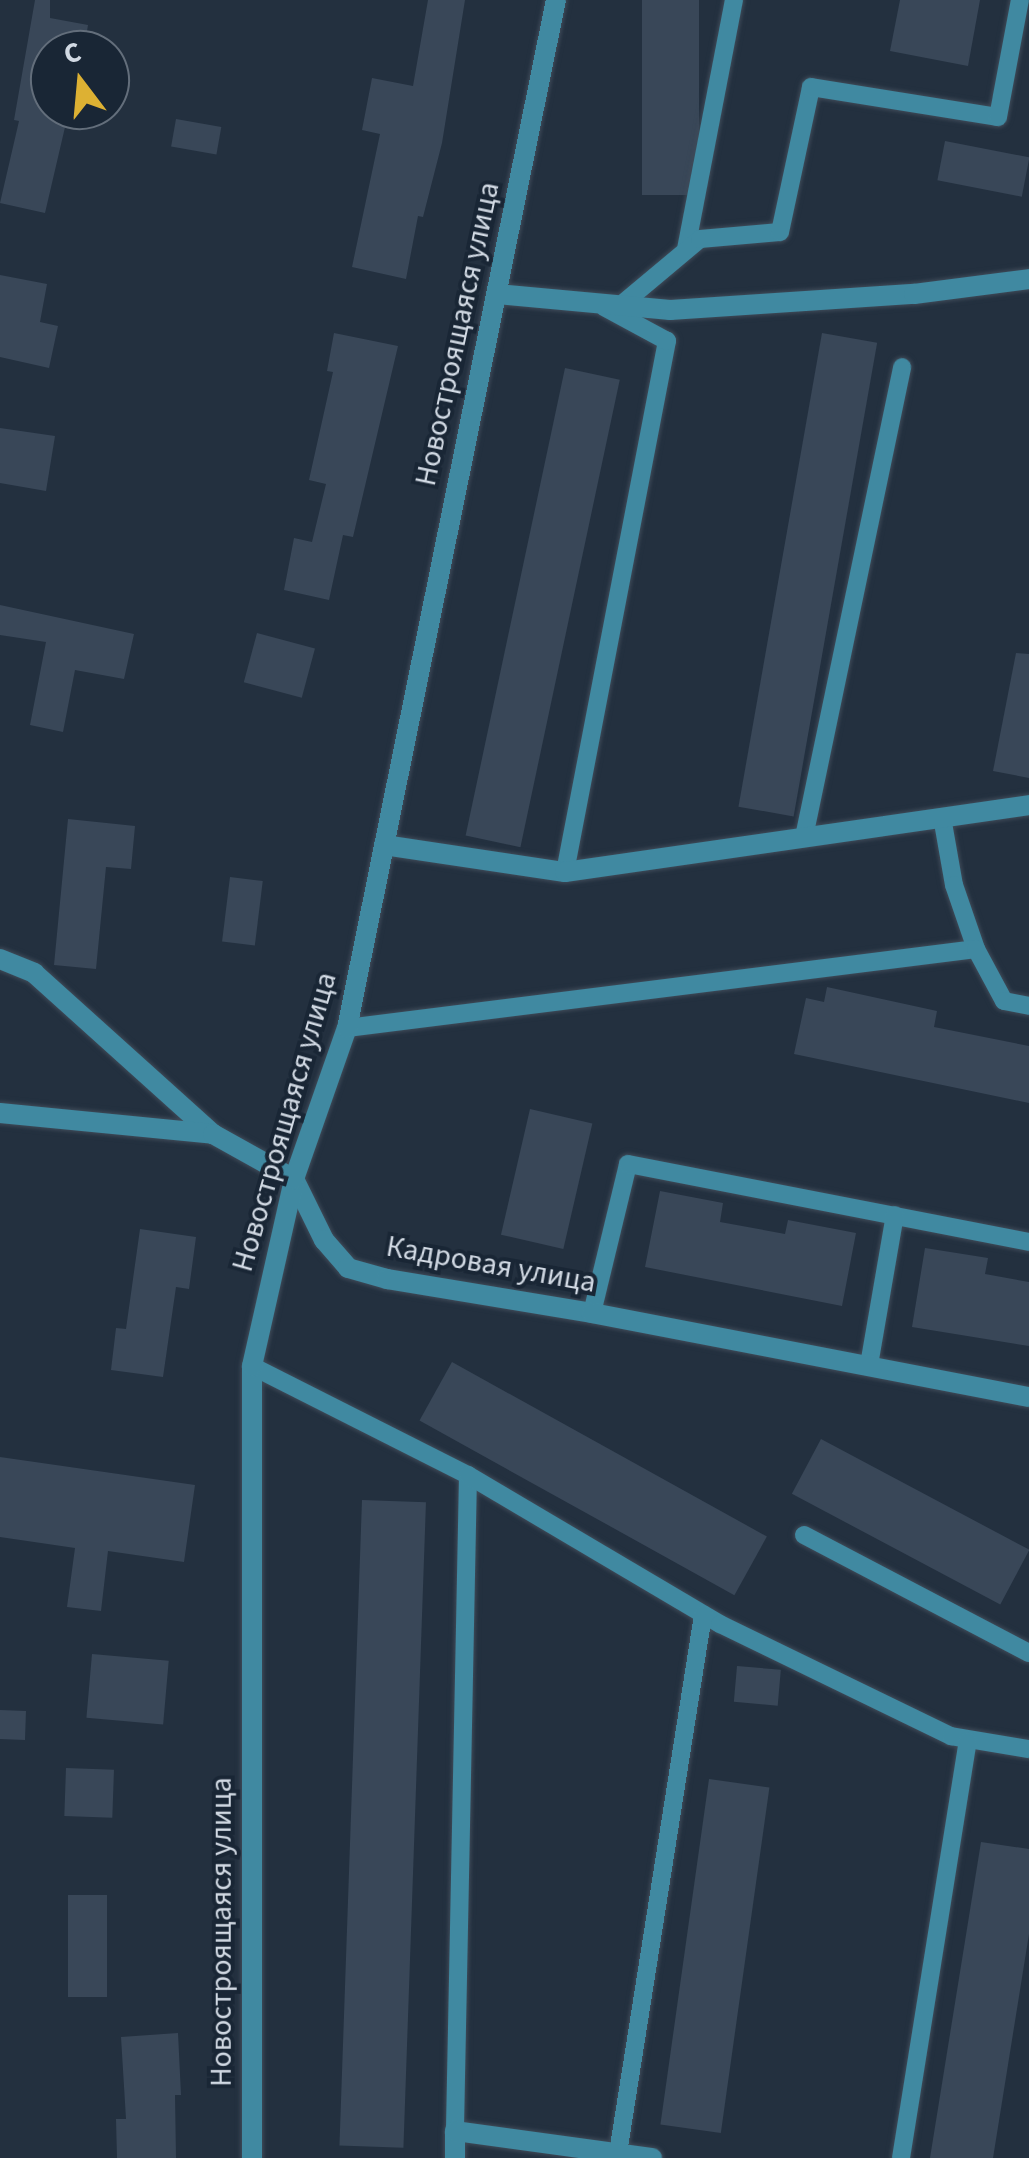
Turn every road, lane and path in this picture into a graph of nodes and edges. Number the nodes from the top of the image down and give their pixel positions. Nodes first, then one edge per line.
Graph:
1 (556, 0) edge
2 (734, 0) edge
3 (1020, 0) edge
4 (686, 249) junction
5 (1029, 279) edge
6 (497, 294) junction
7 (595, 302) junction
8 (622, 305) junction
9 (902, 368) dead end
10 (1029, 806) edge
11 (942, 817) junction
12 (804, 837) junction
13 (384, 845) junction
14 (565, 872) junction
15 (976, 949) junction
16 (0, 959) edge
17 (1029, 1006) edge
18 (347, 1028) junction
19 (0, 1113) edge
20 (213, 1134) junction
21 (294, 1179) junction
22 (896, 1216) junction
23 (1029, 1242) edge
24 (592, 1314) junction
25 (869, 1365) junction
26 (252, 1366) junction
27 (1029, 1397) edge
28 (468, 1475) junction
29 (804, 1535) dead end
30 (703, 1615) junction
31 (1029, 1653) edge
32 (968, 1741) junction
33 (1029, 1749) edge
34 (456, 2131) junction
35 (618, 2153) junction
36 (252, 2158) edge
37 (455, 2158) edge
38 (652, 2158) edge
39 (901, 2158) edge

1 - 6 street, Новостроящаяся улица
2 - 4 lane
3 - 4 lane
4 - 8 lane
5 - 8 street
6 - 7 street
6 - 13 street, Новостроящаяся улица
7 - 8 street
7 - 14 lane
9 - 12 lane
10 - 11 street
11 - 12 street
11 - 15 lane
12 - 14 street
13 - 14 street
13 - 18 street, Новостроящаяся улица
15 - 17 lane
15 - 18 lane
16 - 20 street
18 - 21 street, Новостроящаяся улица
19 - 20 street
20 - 21 street
21 - 24 street, Кадровая улица
21 - 26 street, Новостроящаяся улица
22 - 23 lane
22 - 24 lane
22 - 25 lane
24 - 25 street, Кадровая улица
25 - 27 street, Кадровая улица
26 - 28 lane
26 - 36 street, Новостроящаяся улица
28 - 30 lane
28 - 34 lane
29 - 31 lane
30 - 32 lane
30 - 35 lane
32 - 33 lane
32 - 39 lane
34 - 35 street
34 - 37 street
35 - 38 street

